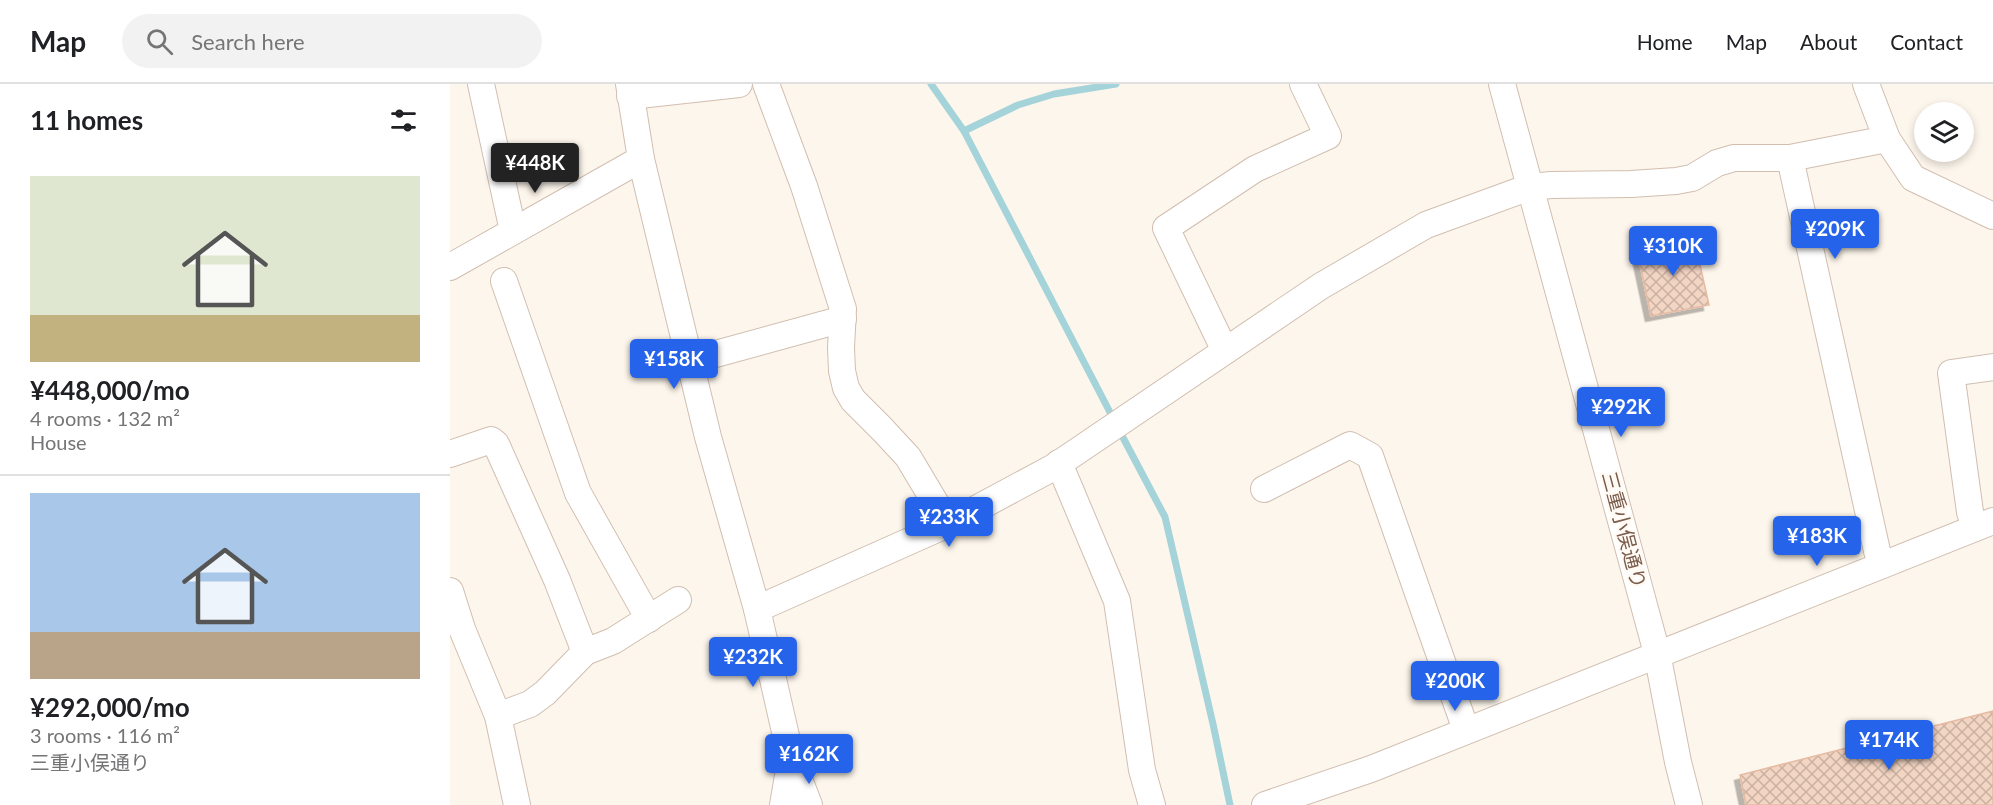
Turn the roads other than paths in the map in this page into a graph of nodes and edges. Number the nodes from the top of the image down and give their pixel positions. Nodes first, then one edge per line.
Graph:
1 (481, 84) edge
2 (739, 84) edge
3 (766, 84) edge
4 (1303, 84) edge
5 (1502, 84) edge
6 (1866, 84) edge
7 (629, 90) edge
8 (1887, 139) junction
9 (1790, 158) junction
10 (641, 159) junction
11 (1530, 187) junction
12 (1993, 216) edge
13 (513, 231) junction
14 (450, 267) edge
15 (504, 281) dead end
16 (843, 319) junction
17 (1225, 351) junction
18 (690, 361) junction
19 (1993, 367) edge
20 (450, 454) edge
21 (1059, 463) junction
22 (1264, 489) dead end
23 (948, 524) junction
24 (1984, 525) edge
25 (1882, 565) junction
26 (450, 591) edge
27 (678, 600) dead end
28 (757, 609) junction
29 (649, 619) junction
30 (456, 631) edge
31 (585, 652) junction
32 (1657, 653) junction
33 (498, 716) junction
34 (1466, 730) junction
35 (791, 758) junction
36 (517, 805) edge
37 (783, 805) edge
38 (809, 805) edge
39 (1152, 805) edge
40 (1265, 805) edge
41 (1689, 805) edge

1 - 13 street
2 - 7 street
3 - 16 street
4 - 17 street
5 - 11 street, 三重小俣通り
6 - 8 street
7 - 10 street
8 - 9 street
8 - 12 street
9 - 11 street
9 - 25 street
10 - 13 street
10 - 18 street
11 - 17 street
11 - 32 street, 三重小俣通り
13 - 14 street
15 - 29 street
16 - 18 street
16 - 23 street
17 - 21 street
18 - 28 street
19 - 24 street
20 - 31 street
21 - 23 street
21 - 39 street
22 - 34 street
23 - 28 street
24 - 25 street
25 - 32 street
26 - 30 street
27 - 29 street
28 - 35 street
29 - 31 street
30 - 33 street
31 - 33 street
32 - 34 street
32 - 41 street, 三重小俣通り
33 - 36 street
34 - 40 street
35 - 37 street
35 - 38 street

